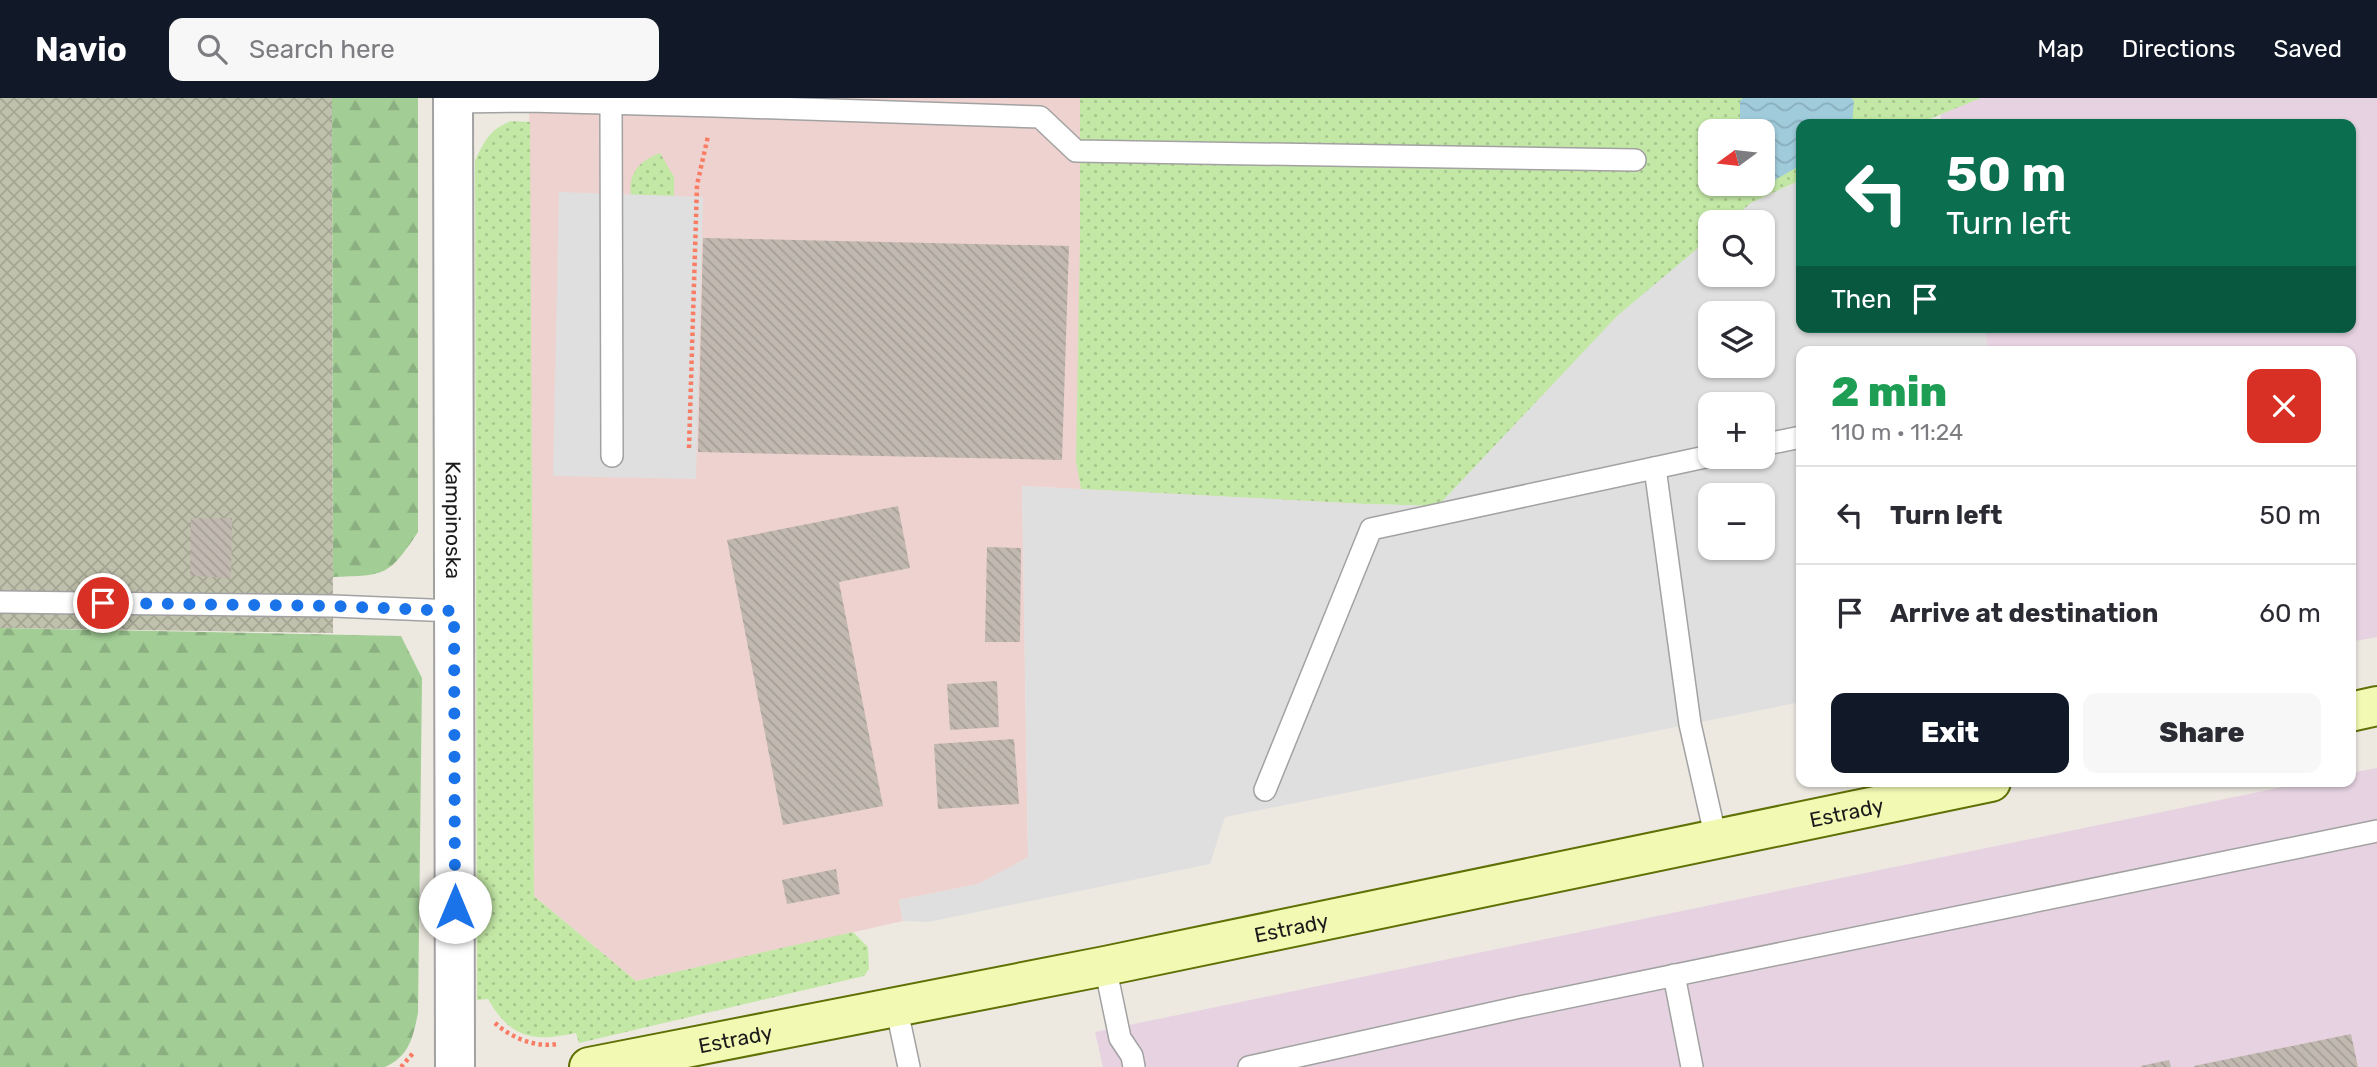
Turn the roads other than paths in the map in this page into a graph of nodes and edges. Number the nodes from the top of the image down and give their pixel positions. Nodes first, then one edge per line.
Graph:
1 (453, 100) edge
2 (611, 104) junction
3 (1635, 160) dead end
4 (1796, 438) edge
5 (1775, 442) edge
6 (612, 456) dead end
7 (1698, 459) edge
8 (1655, 468) junction
9 (0, 602) edge
10 (454, 611) junction
11 (2377, 706) edge
12 (2356, 711) edge
13 (1968, 787) edge
14 (1265, 790) dead end
15 (2377, 831) edge
16 (1716, 839) junction
17 (1105, 966) junction
18 (1674, 975) junction
19 (896, 1006) junction
20 (455, 1067) edge
21 (589, 1067) edge
22 (909, 1067) edge
23 (1134, 1067) edge
24 (1249, 1067) edge
25 (1692, 1067) edge

1 - 2 lane
1 - 10 street, Kampinoska
2 - 3 lane
2 - 6 lane
4 - 5 lane
7 - 8 lane
8 - 14 lane
8 - 16 lane
9 - 10 lane
10 - 20 street, Kampinoska
11 - 12 main road
13 - 16 main road, Estrady
15 - 18 lane
16 - 17 main road, Estrady
17 - 19 main road, Estrady
17 - 23 lane
18 - 24 lane
18 - 25 lane
19 - 21 main road, Estrady
19 - 22 lane

